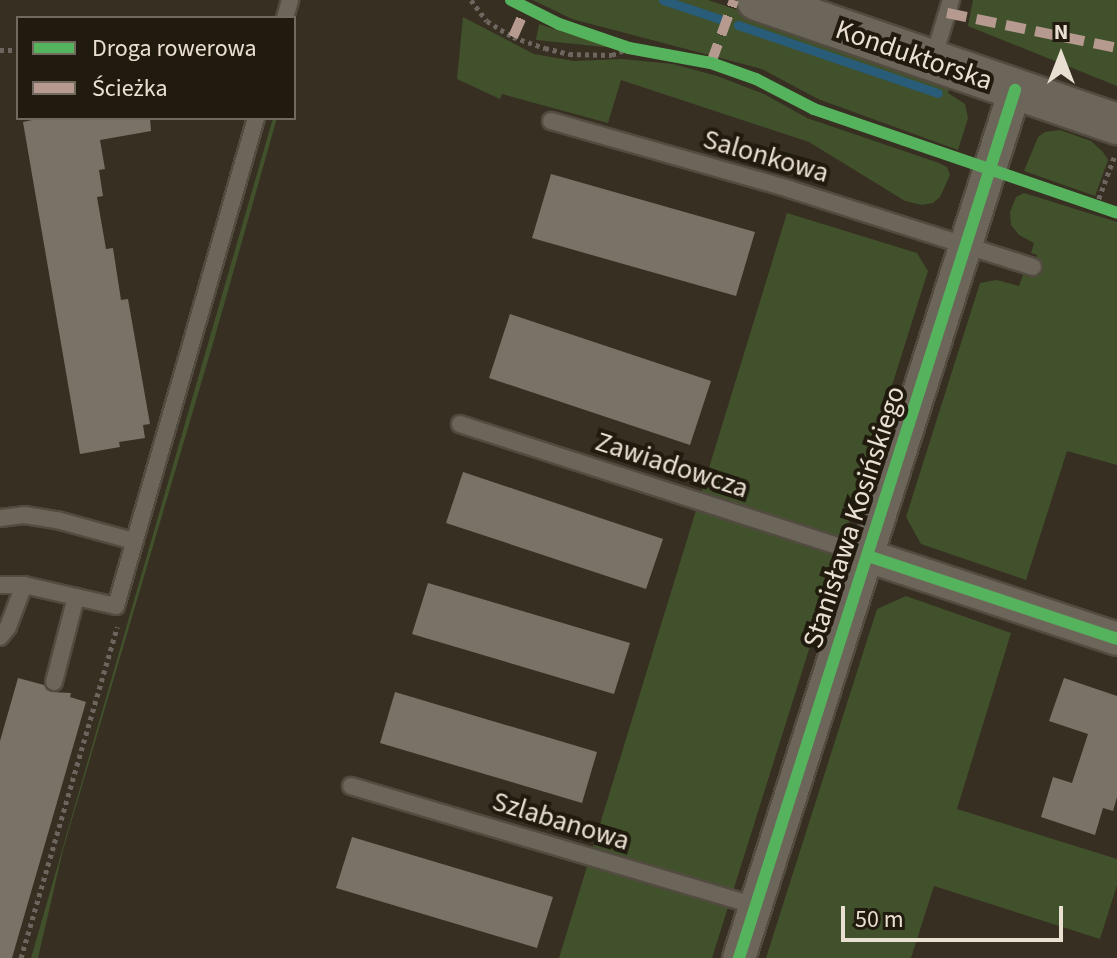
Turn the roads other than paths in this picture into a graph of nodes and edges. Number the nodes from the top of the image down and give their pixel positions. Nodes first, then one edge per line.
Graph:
1 (757, 0) edge
2 (951, 0) edge
3 (932, 60) junction
4 (1015, 90) junction
5 (255, 120) edge
6 (551, 121) dead end
7 (1117, 124) edge
8 (966, 244) junction
9 (1033, 267) dead end
10 (460, 424) dead end
11 (0, 518) edge
12 (134, 541) junction
13 (868, 556) junction
14 (0, 585) edge
15 (24, 585) junction
16 (76, 597) junction
17 (0, 637) edge
18 (1117, 639) edge
19 (54, 682) dead end
20 (351, 786) dead end
21 (756, 906) junction
22 (739, 958) edge

1 - 3 street, Konduktorska
2 - 3 lane
3 - 4 street, Konduktorska
4 - 7 street, Konduktorska
4 - 8 street, Stanisława Kosińskiego
5 - 12 lane
6 - 8 lane, Salonkowa
8 - 9 lane, Salonkowa
8 - 13 street, Stanisława Kosińskiego
10 - 13 lane, Zawiadowcza
11 - 12 lane
12 - 16 lane
13 - 18 street
13 - 21 street, Stanisława Kosińskiego
14 - 15 lane
15 - 16 lane
15 - 17 lane
16 - 19 lane
20 - 21 lane, Szlabanowa
21 - 22 street, Stanisława Kosińskiego

